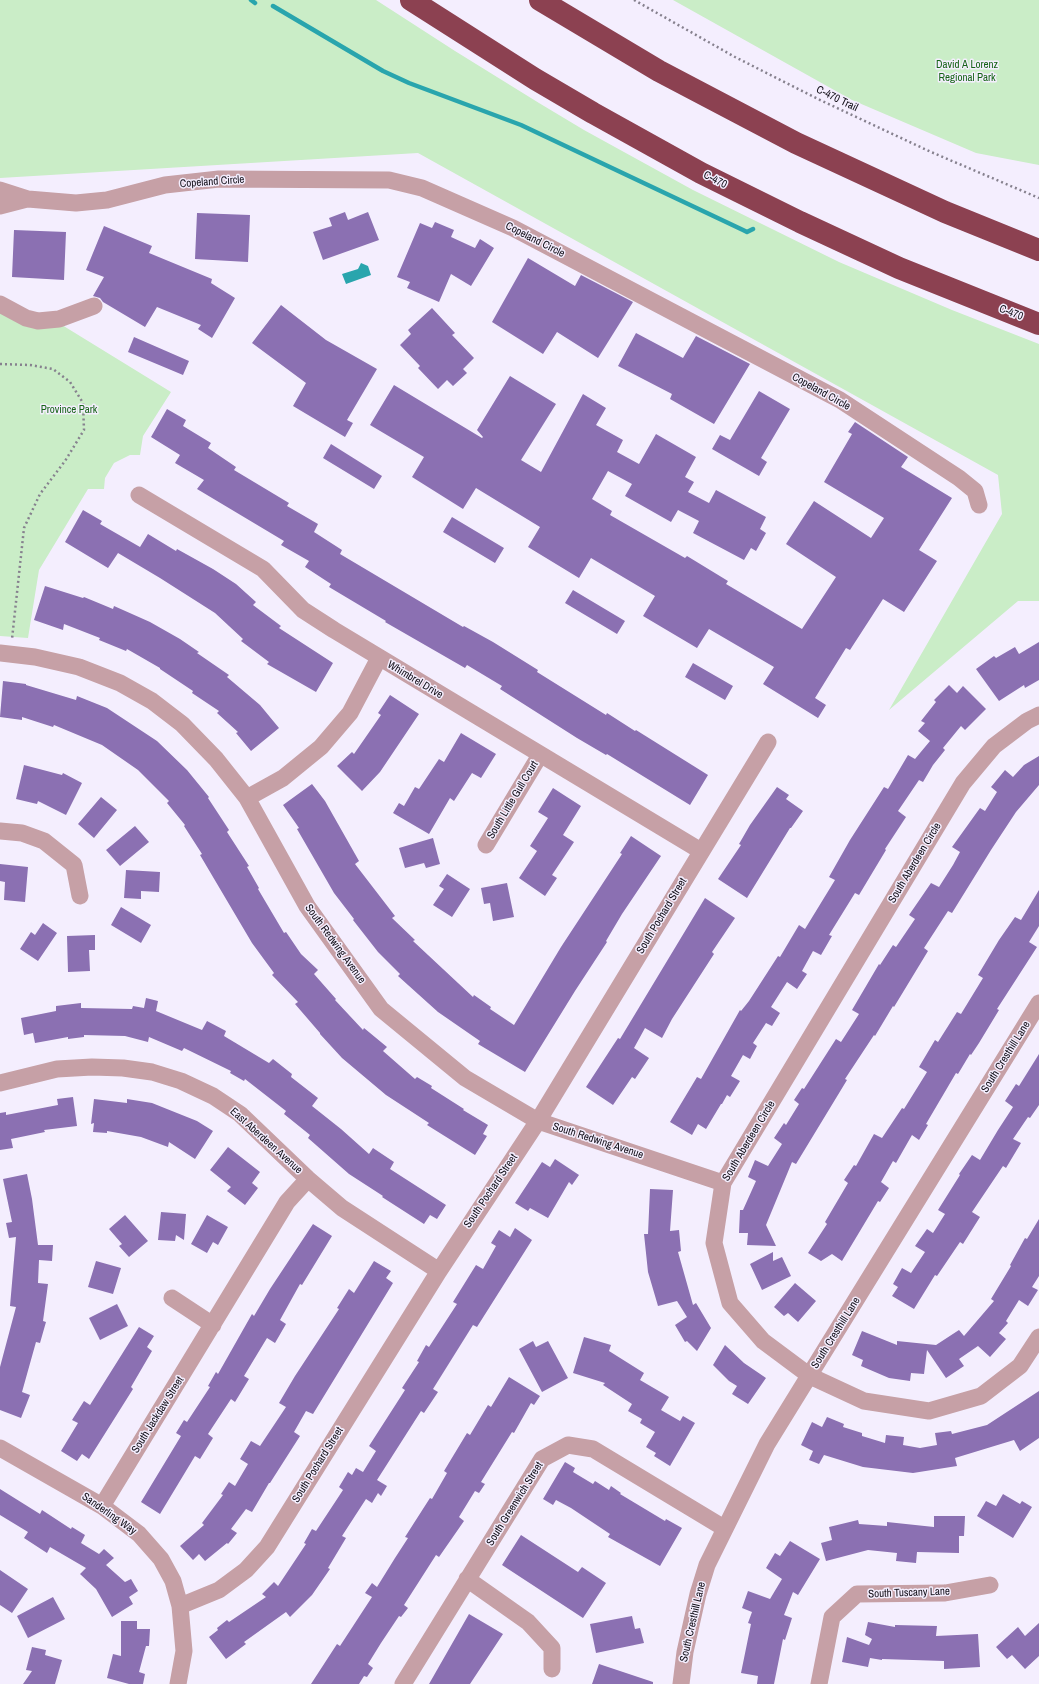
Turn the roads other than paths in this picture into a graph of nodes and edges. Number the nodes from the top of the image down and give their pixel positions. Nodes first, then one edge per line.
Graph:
1 (411, 0) edge
2 (540, 0) edge
3 (0, 190) edge
4 (28, 199) junction
5 (0, 206) edge
6 (1039, 250) edge
7 (0, 304) edge
8 (94, 306) dead end
9 (1039, 324) edge
10 (139, 495) dead end
11 (979, 506) dead end
12 (5, 653) edge
13 (379, 658) junction
14 (1039, 715) edge
15 (768, 742) dead end
16 (540, 755) junction
17 (247, 798) junction
18 (0, 831) edge
19 (486, 845) dead end
20 (701, 851) junction
21 (80, 896) dead end
22 (1039, 1003) edge
23 (0, 1082) edge
24 (538, 1121) junction
25 (308, 1179) junction
26 (723, 1183) junction
27 (439, 1271) junction
28 (172, 1298) dead end
29 (213, 1325) junction
30 (1039, 1336) edge
31 (810, 1376) junction
32 (0, 1448) edge
33 (102, 1506) junction
34 (724, 1528) junction
35 (467, 1579) junction
36 (990, 1585) dead end
37 (180, 1606) junction
38 (552, 1669) dead end
39 (178, 1684) edge
40 (403, 1684) edge
41 (681, 1684) edge
42 (819, 1684) edge

1 - 9 highway, C-470
2 - 6 highway
3 - 4 street, Copeland Circle
4 - 5 street, Copeland Circle
4 - 11 street, Copeland Circle
7 - 8 street
10 - 13 street, Whimbrel Drive
12 - 17 street, South Redwing Avenue
13 - 16 street, Whimbrel Drive
13 - 17 street
14 - 26 street, South Aberdeen Circle
15 - 20 street, South Pochard Street
16 - 19 street, South Little Gull Court
16 - 20 street, Whimbrel Drive
17 - 24 street, South Redwing Avenue
18 - 21 street
20 - 24 street, South Pochard Street
22 - 31 street, South Cresthill Lane
23 - 25 street, East Aberdeen Avenue
24 - 26 street, South Redwing Avenue
24 - 27 street, South Pochard Street
25 - 27 street, East Aberdeen Avenue
25 - 29 street, South Jackdaw Street
26 - 31 street, South Aberdeen Circle
27 - 37 street, South Pochard Street
28 - 29 street
29 - 33 street, South Jackdaw Street
30 - 31 street, South Aberdeen Circle
31 - 34 street, South Cresthill Lane
32 - 33 street, Sanderling Way
33 - 37 street, Sanderling Way
34 - 35 street, South Greenwich Street
34 - 41 street, South Cresthill Lane
35 - 38 street
35 - 40 street, South Greenwich Street
36 - 42 street, South Tuscany Lane
37 - 39 street, Sanderling Way

